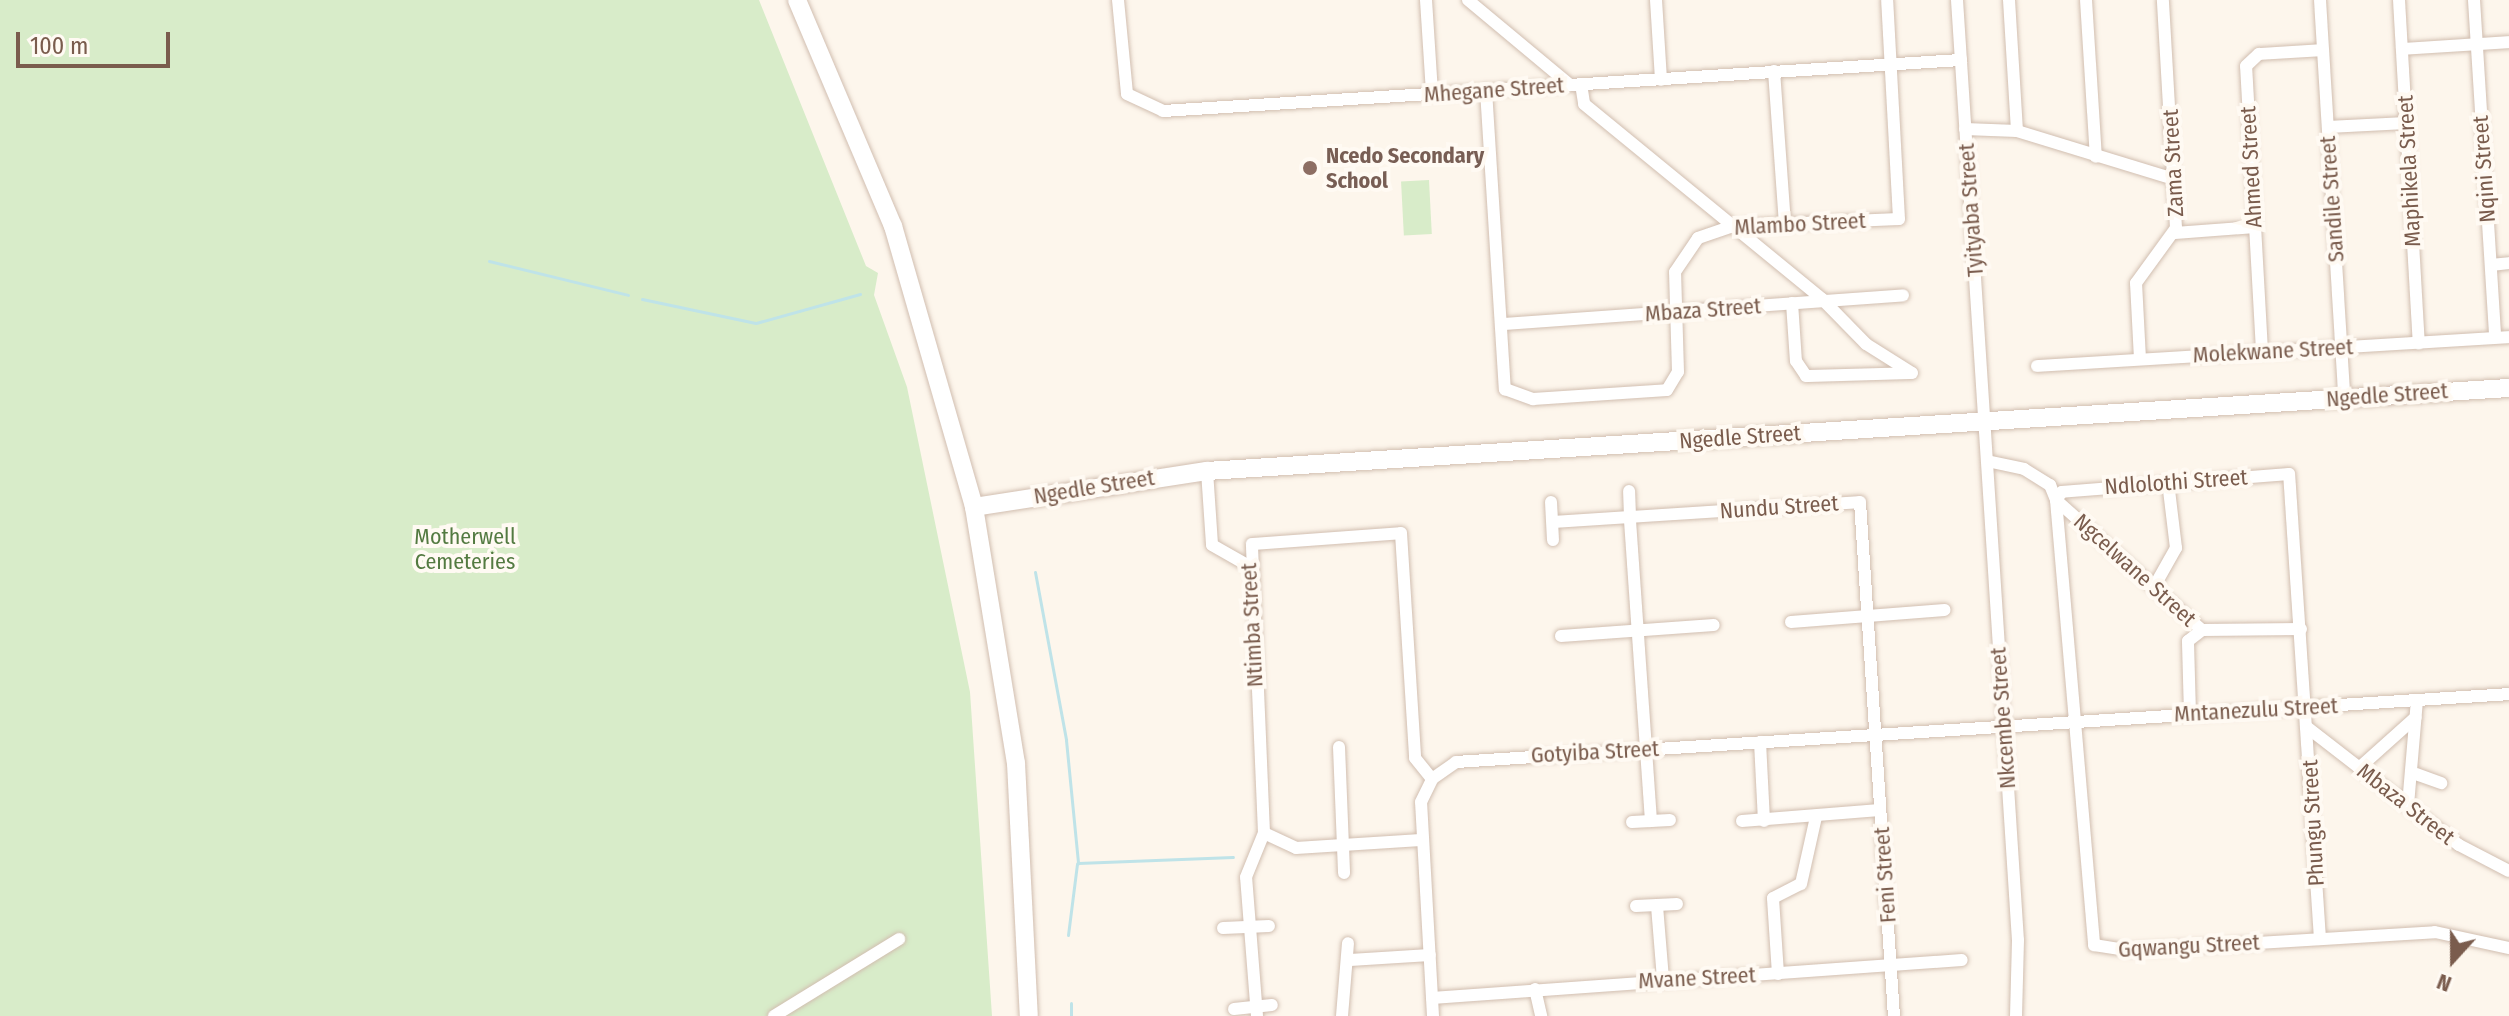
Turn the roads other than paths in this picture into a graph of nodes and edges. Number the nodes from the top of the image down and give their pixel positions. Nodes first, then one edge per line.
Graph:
1 (797, 0) edge
2 (1118, 0) edge
3 (1426, 0) edge
4 (1468, 0) edge
5 (1656, 0) edge
6 (1887, 0) edge
7 (1957, 0) edge
8 (2009, 0) edge
9 (2086, 0) edge
10 (2163, 0) edge
11 (2320, 0) edge
12 (2399, 0) edge
13 (2474, 0) edge
14 (2509, 42) edge
15 (2476, 44) junction
16 (2402, 49) junction
17 (2322, 50) junction
18 (1961, 60) junction
19 (1890, 64) junction
20 (1774, 71) junction
21 (1661, 80) junction
22 (1575, 85) junction
23 (1486, 90) junction
24 (1432, 93) junction
25 (2406, 123) junction
26 (2328, 127) junction
27 (1965, 129) junction
28 (2017, 131) junction
29 (2096, 157) junction
30 (2174, 179) junction
31 (1733, 226) junction
32 (1785, 226) junction
33 (2255, 227) junction
34 (2175, 233) junction
35 (2509, 263) edge
36 (2491, 265) junction
37 (1903, 295) dead end
38 (1822, 299) junction
39 (1792, 303) junction
40 (1674, 312) junction
41 (1503, 324) junction
42 (2495, 337) junction
43 (2509, 337) edge
44 (2419, 343) junction
45 (2342, 347) junction
46 (2262, 351) junction
47 (2140, 359) junction
48 (2037, 366) dead end
49 (2509, 388) edge
50 (2344, 398) junction
51 (1985, 421) junction
52 (1987, 461) junction
53 (1207, 471) junction
54 (2168, 482) junction
55 (1629, 491) dead end
56 (2056, 500) junction
57 (1551, 502) dead end
58 (974, 507) junction
59 (1630, 517) junction
60 (1553, 522) junction
61 (1553, 540) dead end
62 (1247, 565) junction
63 (2154, 587) junction
64 (1945, 610) dead end
65 (1869, 617) junction
66 (1791, 622) dead end
67 (1714, 625) dead end
68 (2301, 629) junction
69 (2202, 630) junction
70 (1638, 632) junction
71 (1561, 636) dead end
72 (2509, 694) edge
73 (2417, 700) junction
74 (2307, 707) junction
75 (2190, 714) junction
76 (2416, 717) junction
77 (2074, 720) junction
78 (2003, 725) junction
79 (2308, 728) junction
80 (1877, 734) junction
81 (1760, 742) junction
82 (1339, 747) dead end
83 (1646, 749) junction
84 (2359, 768) junction
85 (2416, 774) junction
86 (1432, 779) junction
87 (2441, 783) dead end
88 (2408, 805) junction
89 (1880, 810) junction
90 (1816, 817) junction
91 (1670, 820) dead end
92 (1651, 821) junction
93 (1742, 821) dead end
94 (1764, 821) junction
95 (1632, 822) dead end
96 (1264, 833) junction
97 (1421, 840) junction
98 (1344, 845) junction
99 (2509, 871) edge
100 (1344, 873) dead end
101 (1677, 904) dead end
102 (1636, 906) dead end
103 (1657, 906) junction
104 (1269, 926) dead end
105 (1223, 928) dead end
106 (1250, 928) junction
107 (899, 939) dead end
108 (2320, 939) junction
109 (1348, 943) dead end
110 (2509, 948) edge
111 (1430, 955) junction
112 (1350, 960) junction
113 (1962, 960) dead end
114 (1892, 966) junction
115 (1778, 974) junction
116 (1663, 979) junction
117 (1535, 989) junction
118 (1432, 998) junction
119 (1272, 1005) dead end
120 (1234, 1009) dead end
121 (1257, 1012) edge
122 (774, 1016) edge
123 (1029, 1016) edge
124 (1342, 1016) edge
125 (1433, 1016) edge
126 (1541, 1016) edge
127 (1894, 1016) edge
128 (2016, 1016) edge

1 - 58 street
2 - 24 street, Mhegane Street
3 - 24 street
4 - 22 street
5 - 21 street
6 - 19 street
7 - 18 street, Tyityaba Street
8 - 28 street
9 - 29 street
10 - 30 street, Zama Street
11 - 17 street, Sandile Street
12 - 16 street, Maphikela Street
13 - 15 street, Nqini Street
14 - 15 street
15 - 16 street
15 - 36 street, Nqini Street
16 - 25 street, Maphikela Street
17 - 26 street, Sandile Street
17 - 33 street, Ahmed Street
18 - 19 street, Mhegane Street
18 - 27 street, Tyityaba Street
19 - 20 street, Mhegane Street
19 - 32 street, Mlambo Street
20 - 21 street, Mhegane Street
20 - 32 street
21 - 22 street, Mhegane Street
22 - 23 street, Mhegane Street
22 - 31 street
23 - 24 street, Mhegane Street
23 - 41 street, Mlambo Street
25 - 26 street
25 - 44 street, Maphikela Street
26 - 45 street, Sandile Street
27 - 28 street
27 - 51 street, Tyityaba Street
28 - 29 street
29 - 30 street
30 - 34 street, Zama Street
31 - 32 street, Mlambo Street
31 - 38 street
31 - 40 street, Mlambo Street
33 - 34 street
33 - 46 street, Ahmed Street
34 - 47 street, Zama Street
35 - 36 street
36 - 42 street, Nqini Street
37 - 38 street, Mbaza Street
38 - 39 street, Mbaza Street
38 - 39 street
39 - 40 street, Mbaza Street
40 - 41 street, Mbaza Street
40 - 41 street, Mlambo Street
42 - 43 street, Molekwane Street
42 - 44 street, Molekwane Street
44 - 45 street, Molekwane Street
45 - 46 street, Molekwane Street
45 - 50 street, Sandile Street
46 - 47 street, Molekwane Street
47 - 48 street, Molekwane Street
49 - 50 street, Ngedle Street
50 - 51 street, Ngedle Street
51 - 52 street, Nkcembe Street
51 - 53 street, Ngedle Street
52 - 56 street, Ngcelwane Street
52 - 78 street, Nkcembe Street
53 - 58 street, Ngedle Street
53 - 62 street
54 - 56 street, Ndlolothi Street
54 - 63 street
54 - 68 street, Ndlolothi Street
55 - 59 street
56 - 63 street, Ngcelwane Street
56 - 77 street
57 - 60 street
58 - 123 street
59 - 60 street, Nundu Street
59 - 65 street, Nundu Street
59 - 70 street
60 - 61 street
62 - 86 street, Ntimba Street
62 - 96 street, Ntimba Street
63 - 69 street, Ngcelwane Street
64 - 65 street
65 - 66 street
65 - 80 street, Nundu Street
67 - 70 street
68 - 69 street, Ngcelwane Street
68 - 74 street, Ndlolothi Street
69 - 75 street
70 - 71 street
70 - 83 street
72 - 73 street, Mntanezulu Street
73 - 74 street, Mntanezulu Street
73 - 76 street
74 - 75 street, Mntanezulu Street
74 - 79 street, Phungu Street
75 - 77 street, Mntanezulu Street
76 - 84 street
76 - 85 street
77 - 78 street, Mntanezulu Street
77 - 108 street, Gqwangu Street
78 - 80 street, Gotyiba Street
78 - 128 street, Nkcembe Street
79 - 84 street, Mbaza Street
79 - 108 street, Phungu Street
80 - 81 street, Gotyiba Street
80 - 89 street, Feni Street
81 - 83 street, Gotyiba Street
81 - 94 street
82 - 98 street
83 - 86 street, Gotyiba Street
83 - 92 street
84 - 88 street, Mbaza Street
85 - 87 street
85 - 88 street
86 - 97 street
88 - 99 street, Mbaza Street
89 - 90 street
89 - 114 street, Feni Street
90 - 94 street
90 - 115 street
91 - 92 street
92 - 95 street
93 - 94 street
96 - 98 street
96 - 106 street
97 - 98 street
97 - 111 street
98 - 100 street
101 - 103 street
102 - 103 street
103 - 116 street
104 - 106 street
105 - 106 street
106 - 121 street
107 - 122 street
108 - 110 street, Gqwangu Street
109 - 112 street
111 - 112 street
111 - 118 street
112 - 124 street
113 - 114 street, Mvane Street
114 - 115 street, Mvane Street
114 - 127 street, Feni Street
115 - 116 street, Mvane Street
116 - 117 street, Mvane Street
117 - 118 street, Mvane Street
117 - 126 street
118 - 125 street
119 - 121 street
120 - 121 street

